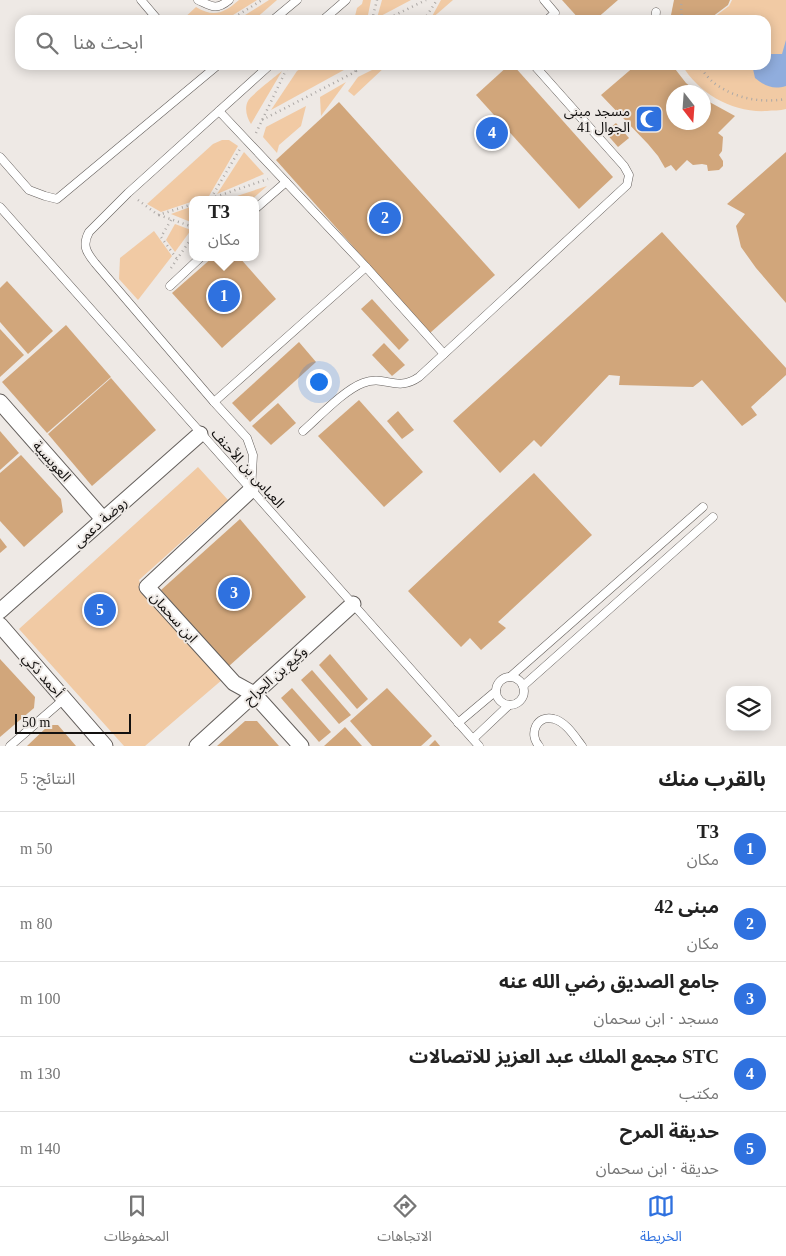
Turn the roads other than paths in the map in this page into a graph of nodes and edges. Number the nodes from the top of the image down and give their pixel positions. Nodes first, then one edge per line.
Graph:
1 (141, 0) edge
2 (198, 0) edge
3 (229, 0) edge
4 (297, 0) edge
5 (346, 0) edge
6 (544, 0) edge
7 (555, 13) edge
8 (154, 15) edge
9 (279, 15) edge
10 (329, 15) edge
11 (212, 70) edge
12 (264, 70) edge
13 (538, 70) edge
14 (219, 111) junction
15 (0, 156) edge
16 (286, 182) junction
17 (0, 206) edge
18 (259, 206) edge
19 (197, 261) edge
20 (366, 267) junction
21 (172, 284) road end
22 (444, 354) junction
23 (0, 402) edge
24 (214, 402) junction
25 (303, 431) dead end
26 (200, 434) junction
27 (251, 490) junction
28 (703, 507) dead end
29 (713, 517) dead end
30 (103, 519) junction
31 (353, 604) junction
32 (0, 611) edge
33 (0, 626) edge
34 (510, 677) junction
35 (522, 686) junction
36 (496, 691) junction
37 (254, 694) junction
38 (64, 699) junction
39 (509, 705) junction
40 (458, 723) junction
41 (473, 739) junction
42 (10, 746) edge
43 (105, 746) edge
44 (197, 746) edge
45 (301, 746) edge
46 (479, 746) edge
47 (539, 746) edge
48 (582, 746) edge

1 - 8 lane
2 - 3 lane
4 - 9 lane
5 - 10 lane
6 - 7 lane
11 - 15 lane
12 - 14 lane
13 - 22 lane
14 - 16 lane
14 - 24 lane
16 - 18 lane
16 - 20 lane
17 - 26 lane, العباس بن الأحنف
19 - 21 lane
20 - 22 lane
20 - 24 lane
22 - 25 lane
23 - 30 street, العويسية
24 - 27 lane
26 - 27 lane, العباس بن الأحنف
26 - 30 street, روضة دعمى
27 - 31 lane, العباس بن الأحنف
27 - 37 street, ابن سحمان
28 - 34 lane
29 - 35 lane
30 - 32 street, روضة دعمى
31 - 37 street, وكيع بن الجراح
31 - 40 lane, العباس بن الأحنف
33 - 38 street, أحمد ذكي
34 - 35 lane
34 - 36 lane
35 - 39 lane
36 - 39 lane
36 - 40 lane
37 - 44 street, وكيع بن الجراح
37 - 45 street, ابن سحمان
38 - 42 lane
38 - 43 street, أحمد ذكي
39 - 41 lane
40 - 41 lane, العباس بن الأحنف
41 - 46 lane, العباس بن الأحنف
47 - 48 lane

